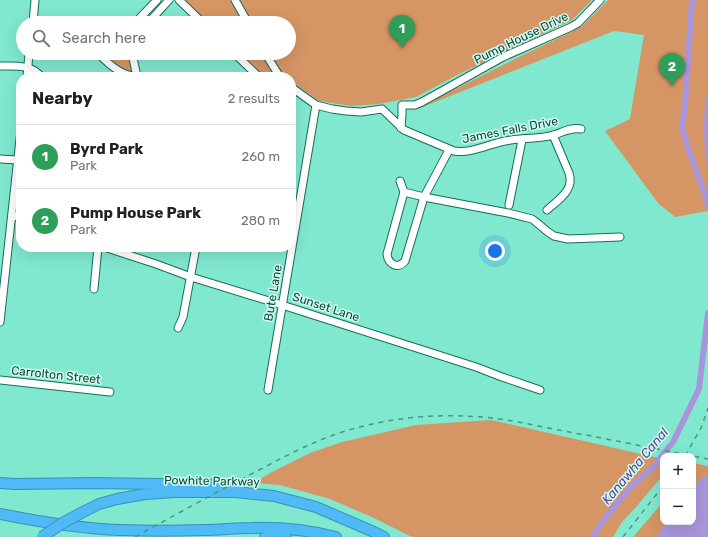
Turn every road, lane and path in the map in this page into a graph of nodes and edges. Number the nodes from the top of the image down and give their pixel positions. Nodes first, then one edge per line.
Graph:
1 (35, 0) edge
2 (157, 0) edge
3 (169, 0) edge
4 (179, 0) edge
5 (235, 0) edge
6 (600, 0) edge
7 (34, 16) edge
8 (142, 16) edge
9 (154, 16) edge
10 (196, 16) edge
11 (244, 16) edge
12 (29, 60) edge
13 (105, 60) edge
14 (133, 60) edge
15 (241, 60) edge
16 (269, 60) edge
17 (0, 66) edge
18 (28, 67) junction
19 (28, 72) edge
20 (36, 72) edge
21 (122, 72) edge
22 (135, 72) edge
23 (254, 72) edge
24 (277, 72) edge
25 (296, 91) edge
26 (316, 105) junction
27 (401, 128) junction
28 (581, 129) dead end
29 (553, 135) junction
30 (522, 140) junction
31 (449, 150) junction
32 (0, 159) edge
33 (16, 160) edge
34 (16, 179) edge
35 (400, 181) dead end
36 (404, 192) junction
37 (424, 197) junction
38 (509, 205) dead end
39 (547, 210) dead end
40 (16, 215) edge
41 (12, 218) junction
42 (16, 219) edge
43 (296, 223) edge
44 (620, 237) dead end
45 (98, 252) edge
46 (118, 252) edge
47 (195, 252) edge
48 (291, 252) edge
49 (190, 277) junction
50 (94, 290) dead end
51 (282, 305) junction
52 (0, 322) edge
53 (178, 328) dead end
54 (0, 380) edge
55 (268, 390) dead end
56 (540, 390) dead end
57 (110, 392) dead end
58 (0, 483) edge
59 (274, 496) junction
60 (0, 514) edge
61 (42, 537) edge
62 (265, 537) edge
63 (286, 537) edge
64 (336, 537) edge
65 (384, 537) edge

1 - 7 street
2 - 8 street
3 - 9 street
4 - 10 street
5 - 11 street
6 - 27 street, Pump House Drive
12 - 18 street
13 - 21 street
14 - 22 street
15 - 23 street
16 - 24 street
17 - 18 street
18 - 19 street
18 - 20 street
25 - 26 street
26 - 27 street, James Falls Drive
26 - 43 street, Bute Lane
27 - 31 street, James Falls Drive
28 - 29 street, James Falls Drive
29 - 30 street, James Falls Drive
29 - 39 street
30 - 31 street, James Falls Drive
30 - 38 street
31 - 37 street
32 - 33 street
34 - 41 street
35 - 36 street
36 - 37 street
36 - 37 street
37 - 44 street
40 - 41 street
41 - 42 street
41 - 52 street
45 - 50 street
46 - 49 street, Sunset Lane
47 - 49 street
48 - 51 street, Bute Lane
49 - 51 street, Sunset Lane
49 - 53 street
51 - 55 street, Bute Lane
51 - 56 street, Sunset Lane
54 - 57 street, Carrolton Street
58 - 59 highway
59 - 61 highway, Powhite Parkway, bridge
59 - 65 highway, Powhite Parkway
60 - 64 highway
62 - 63 highway

